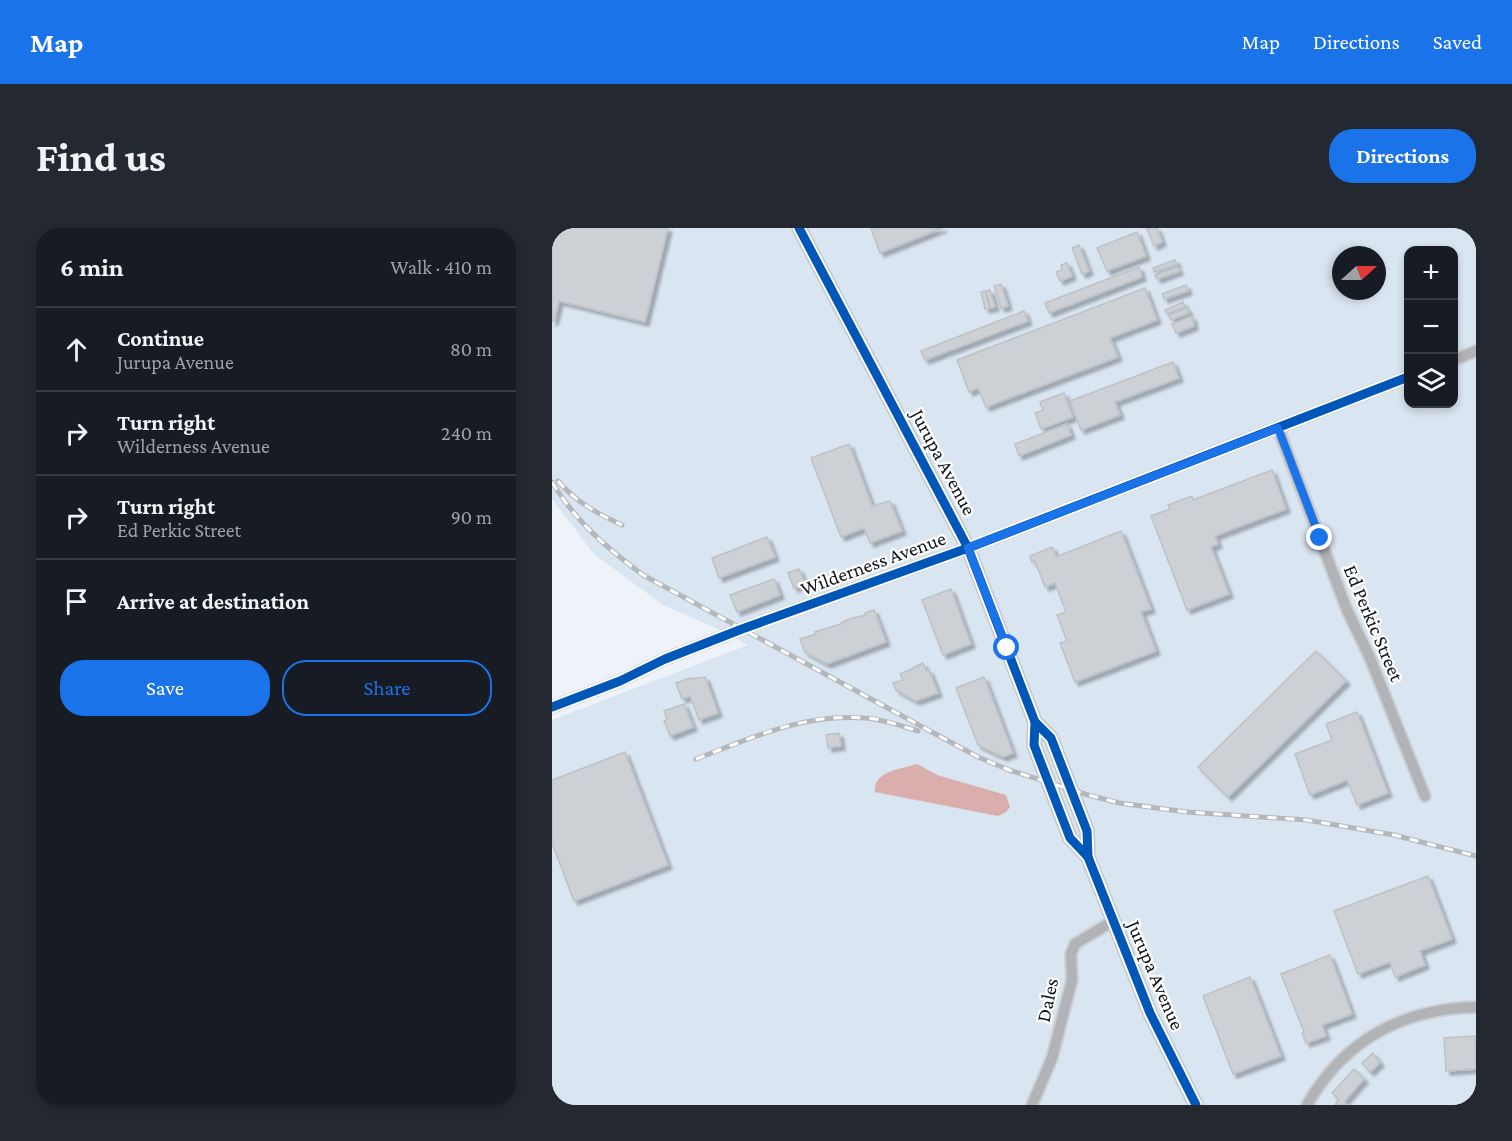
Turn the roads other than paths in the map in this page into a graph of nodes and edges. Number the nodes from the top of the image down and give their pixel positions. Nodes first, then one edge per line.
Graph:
1 (799, 228) edge
2 (1476, 351) edge
3 (1458, 358) edge
4 (1404, 379) edge
5 (1278, 428) junction
6 (968, 548) junction
7 (552, 707) edge
8 (1425, 796) dead end
9 (1113, 921) junction
10 (1476, 1007) edge
11 (1032, 1105) edge
12 (1196, 1105) edge
13 (1308, 1105) edge

1 - 6 main road, Jurupa Avenue
2 - 3 street
4 - 5 street, Wilderness Avenue
5 - 6 street, Wilderness Avenue
5 - 8 street, Ed Perkic Street
6 - 7 street, Wilderness Avenue
6 - 9 main road, Jurupa Avenue
9 - 11 street, Dales
9 - 12 main road, Jurupa Avenue
10 - 13 street

